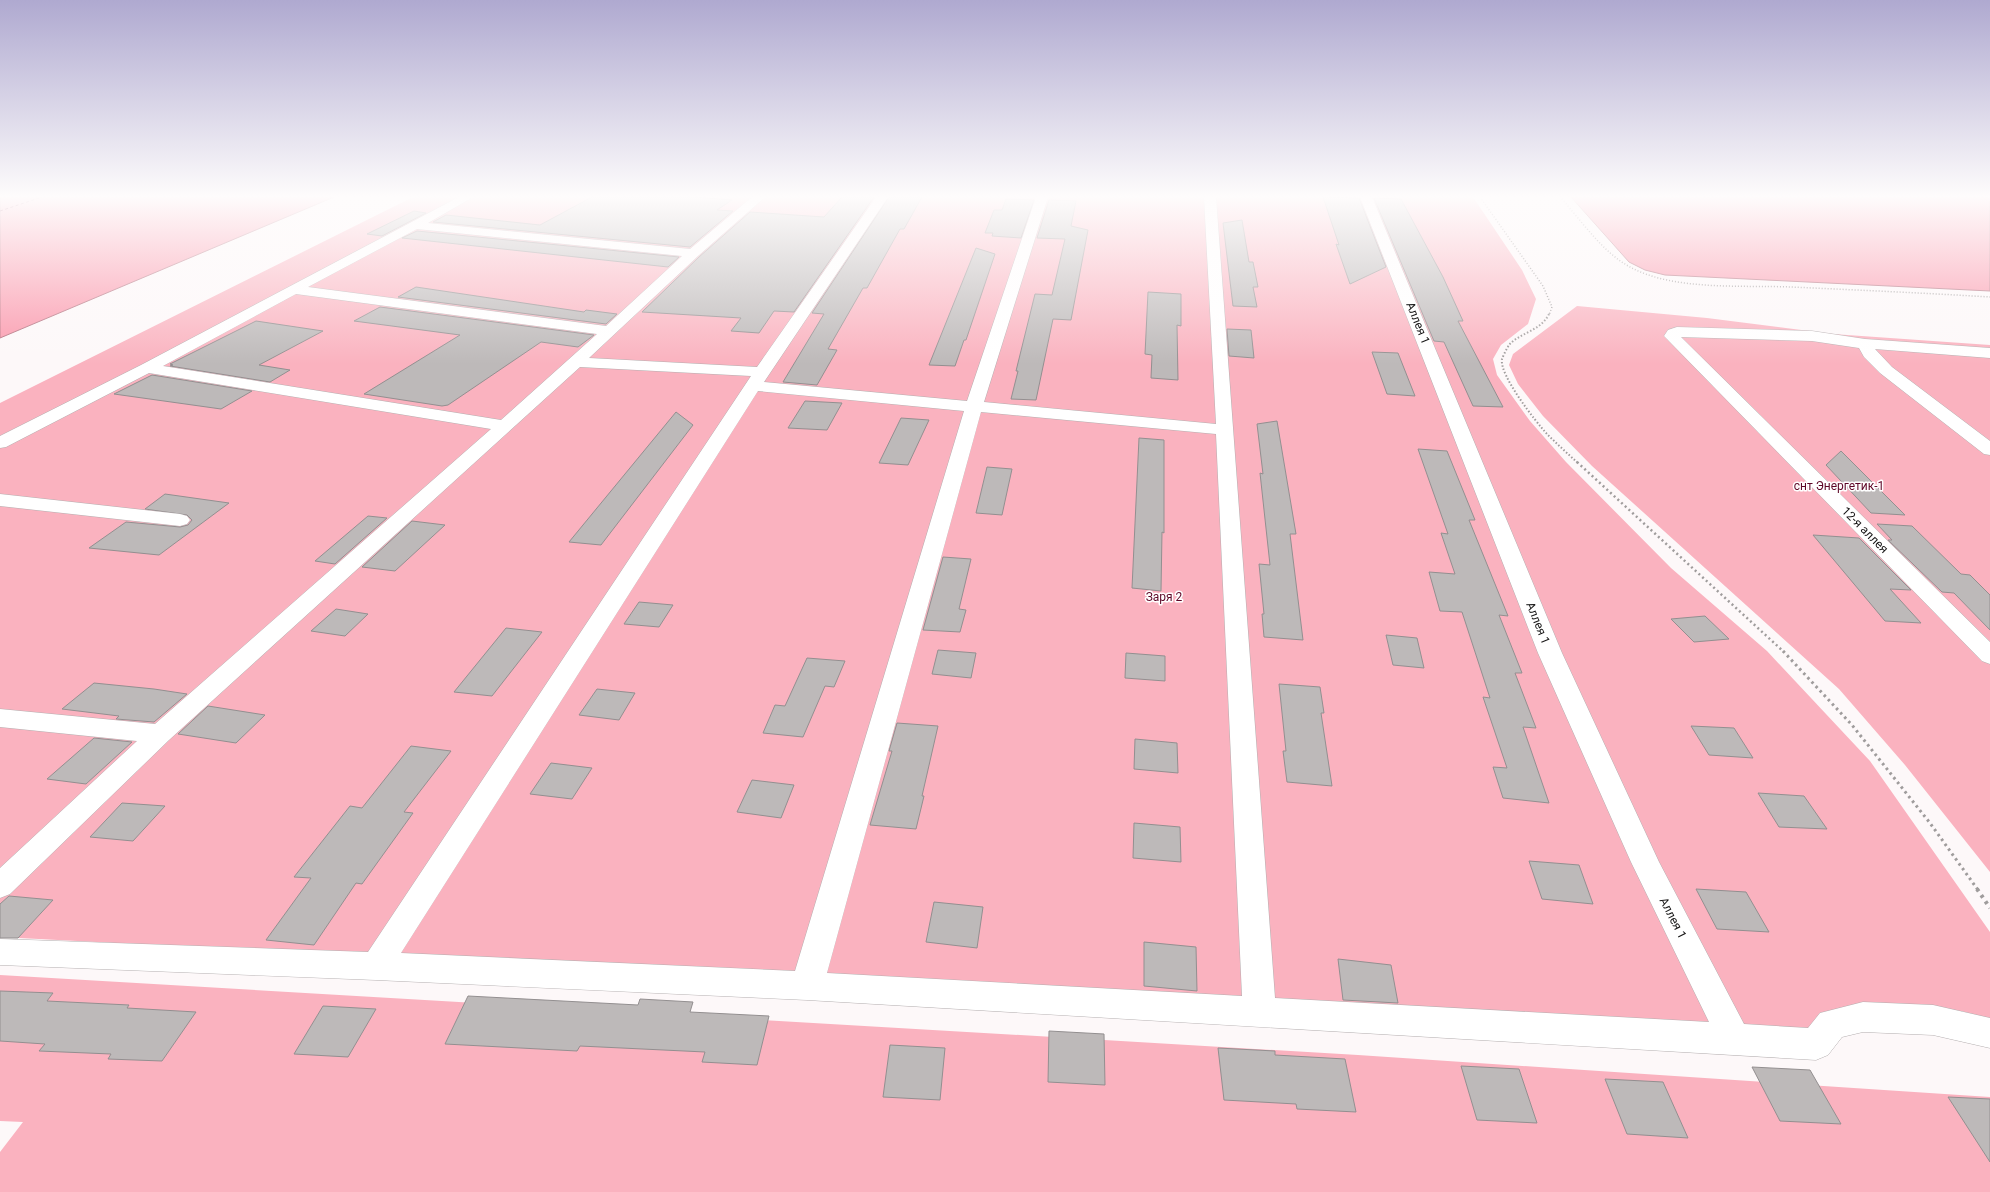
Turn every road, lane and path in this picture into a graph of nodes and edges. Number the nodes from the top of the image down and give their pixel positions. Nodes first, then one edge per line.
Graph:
1 (365, 253) edge
2 (689, 253) edge
3 (693, 253) joint
4 (844, 253) edge
5 (1024, 253) edge
6 (1214, 253) edge
7 (1388, 253) edge
8 (1519, 253) edge
9 (1612, 253) edge
10 (295, 290) junction
11 (1990, 297) edge
12 (609, 331) junction
13 (1865, 344) junction
14 (1990, 353) edge
15 (576, 362) junction
16 (147, 368) junction
17 (757, 379) junction
18 (974, 406) junction
19 (505, 426) junction
20 (1225, 430) junction
21 (0, 443) edge
22 (1990, 450) edge
23 (0, 500) edge
24 (180, 520) dead end
25 (1990, 656) edge
26 (0, 718) edge
27 (160, 734) junction
28 (0, 886) edge
29 (1990, 908) edge
30 (0, 952) edge
31 (376, 966) junction
32 (807, 986) junction
33 (1259, 1011) junction
34 (1990, 1033) edge
35 (1734, 1039) junction

1 - 10 lane
2 - 3 lane
3 - 12 lane
4 - 17 lane
5 - 18 lane
6 - 20 lane
7 - 35 lane, Аллея 1
8 - 29 path
9 - 11 path
10 - 12 lane
10 - 16 lane
12 - 15 lane
13 - 14 lane
13 - 22 lane
13 - 25 lane, 12-я аллея
15 - 17 lane
15 - 19 lane
16 - 19 lane
16 - 21 lane
17 - 18 lane
17 - 31 lane
18 - 20 lane
18 - 32 lane
19 - 27 lane
20 - 33 lane
23 - 24 lane
26 - 27 lane
27 - 28 lane
30 - 31 lane
31 - 32 lane
32 - 33 lane
33 - 35 lane
34 - 35 lane

